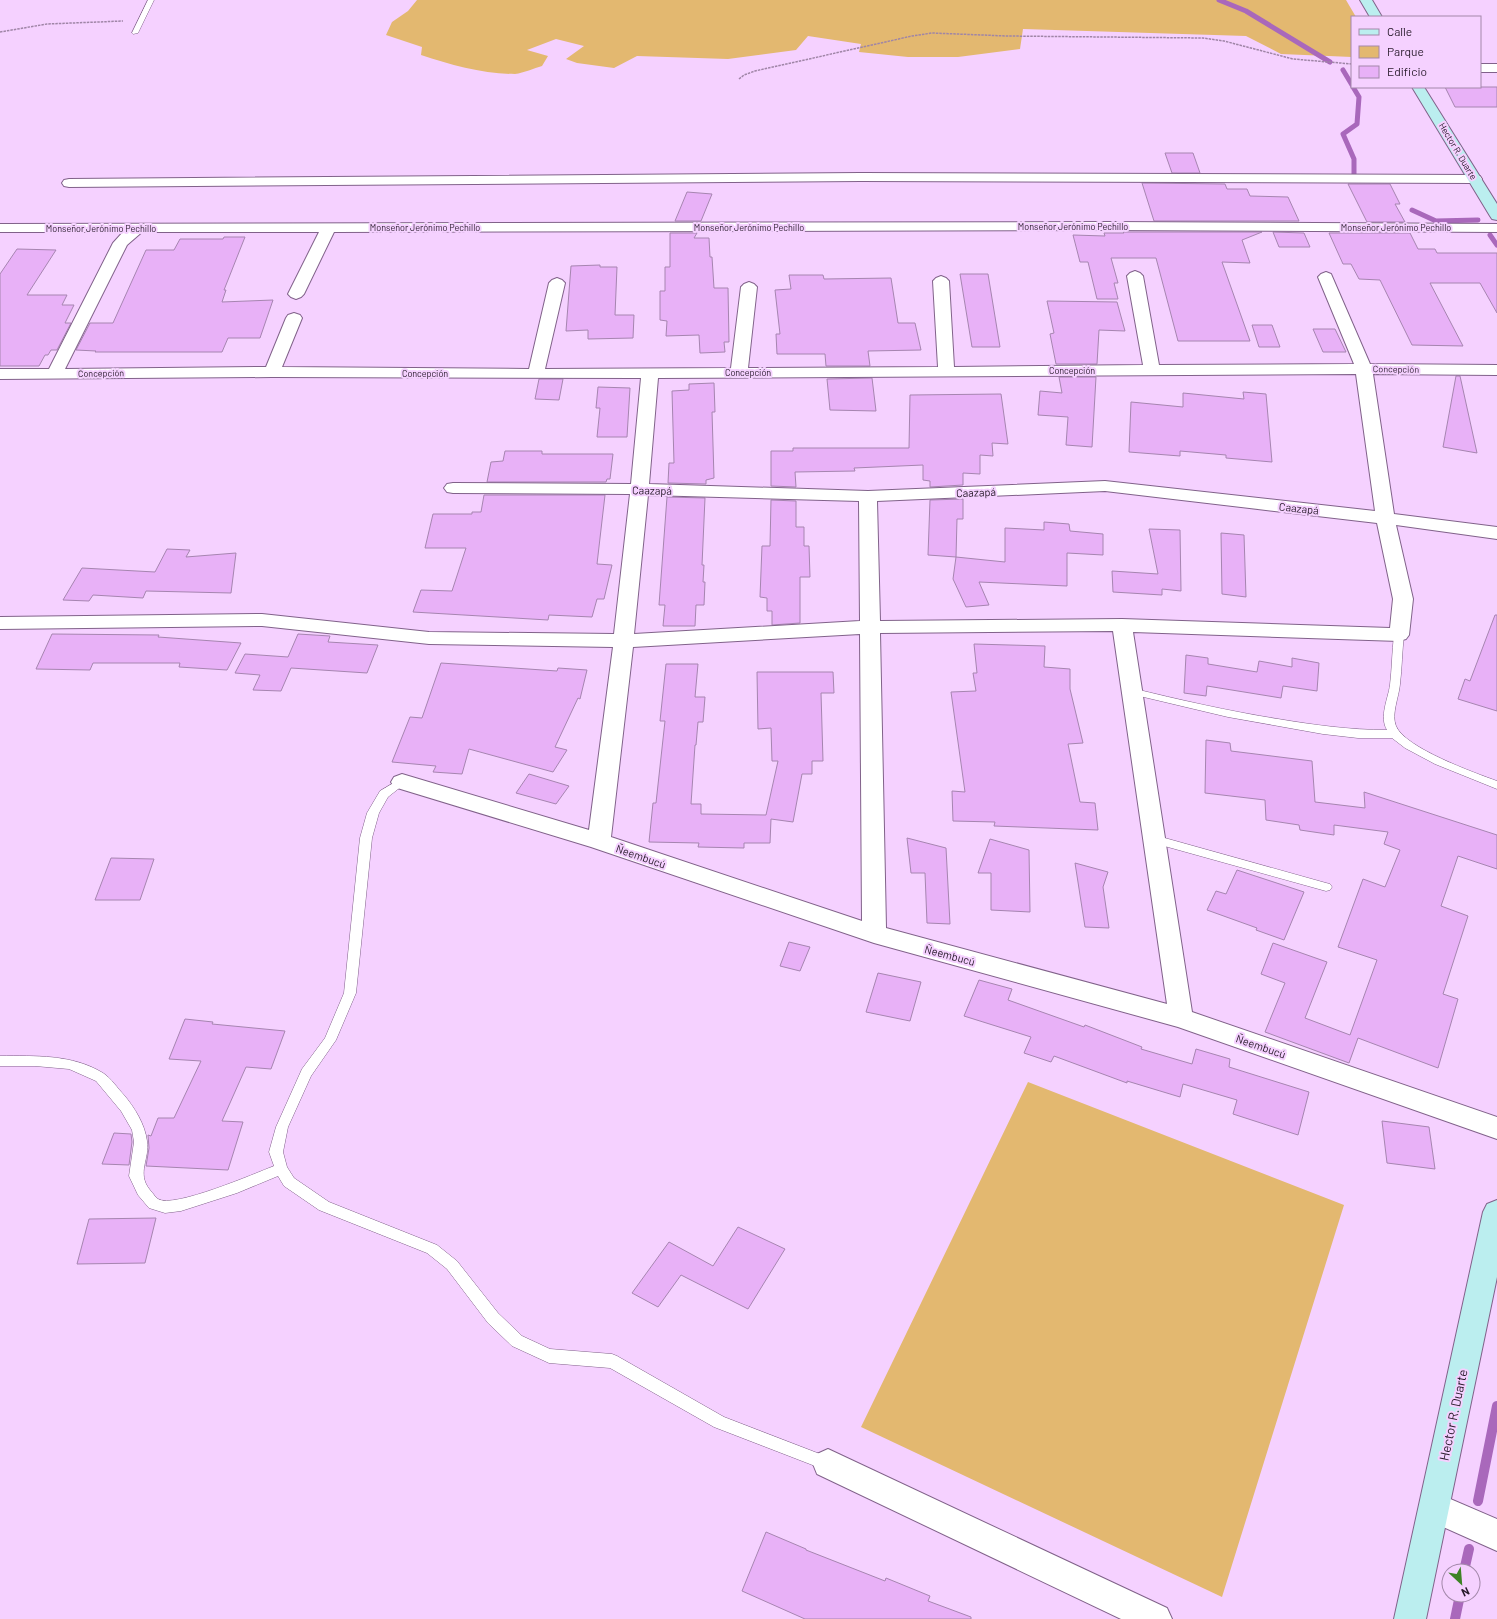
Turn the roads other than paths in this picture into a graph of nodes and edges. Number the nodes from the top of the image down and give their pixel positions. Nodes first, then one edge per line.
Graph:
1 (151, 0) edge
2 (1366, 0) edge
3 (1375, 16) edge
4 (135, 33) dead end
5 (1481, 68) edge
6 (1497, 68) edge
7 (1419, 88) edge
8 (1474, 179) junction
9 (68, 183) dead end
10 (1495, 209) edge
11 (140, 227) junction
12 (329, 227) junction
13 (0, 228) edge
14 (1497, 228) edge
15 (1135, 276) dead end
16 (1326, 277) dead end
17 (941, 281) dead end
18 (557, 283) dead end
19 (750, 286) dead end
20 (296, 294) dead end
21 (294, 318) dead end
22 (1364, 369) junction
23 (1152, 370) junction
24 (1497, 370) edge
25 (946, 371) junction
26 (272, 372) junction
27 (739, 372) junction
28 (650, 373) junction
29 (0, 374) edge
30 (55, 374) junction
31 (536, 374) junction
32 (453, 488) dead end
33 (641, 489) junction
34 (868, 496) junction
35 (1385, 518) junction
36 (1497, 533) edge
37 (0, 623) edge
38 (1122, 625) junction
39 (870, 627) junction
40 (1399, 635) junction
41 (625, 641) junction
42 (1131, 691) junction
43 (1394, 734) junction
44 (402, 782) joint
45 (1497, 785) edge
46 (1154, 839) junction
47 (599, 841) junction
48 (1326, 887) dead end
49 (874, 934) junction
50 (1181, 1018) junction
51 (0, 1060) edge
52 (1497, 1128) edge
53 (281, 1169) junction
54 (1497, 1212) edge
55 (828, 1464) joint
56 (1434, 1507) junction
57 (1497, 1535) edge
58 (1156, 1619) edge
59 (1410, 1619) edge

1 - 4 lane
2 - 3 street
5 - 6 street
7 - 8 street, Hector R. Duarte
8 - 9 street
8 - 10 street, Hector R. Duarte
11 - 12 street, Monseñor Jerónimo Pechillo
11 - 13 street, Monseñor Jerónimo Pechillo
11 - 30 street
12 - 14 street, Monseñor Jerónimo Pechillo
12 - 20 street
15 - 23 street
16 - 22 street
17 - 25 street
18 - 31 street
19 - 27 street
21 - 26 street
22 - 23 street, Concepción
22 - 24 street, Concepción
22 - 35 street
23 - 25 street, Concepción
25 - 27 street, Concepción
26 - 30 street, Concepción
26 - 31 street, Concepción
27 - 28 street, Concepción
28 - 31 street, Concepción
28 - 33 street
29 - 30 street, Concepción
32 - 33 street, Caazapá
33 - 34 street, Caazapá
33 - 41 street
34 - 35 street, Caazapá
34 - 39 street
35 - 36 street, Caazapá
35 - 40 street
37 - 41 street
38 - 39 street
38 - 40 street
38 - 42 street
39 - 41 street
39 - 49 street
40 - 43 lane
41 - 47 street
42 - 43 lane
42 - 46 street
43 - 45 lane
44 - 47 street, Ñeembucú
44 - 53 lane
46 - 48 lane
46 - 50 street
47 - 49 street, Ñeembucú
49 - 50 street, Ñeembucú
50 - 52 street, Ñeembucú
51 - 53 lane
53 - 55 lane
54 - 56 street, Hector R. Duarte
55 - 58 street
56 - 57 street
56 - 59 street, Hector R. Duarte

